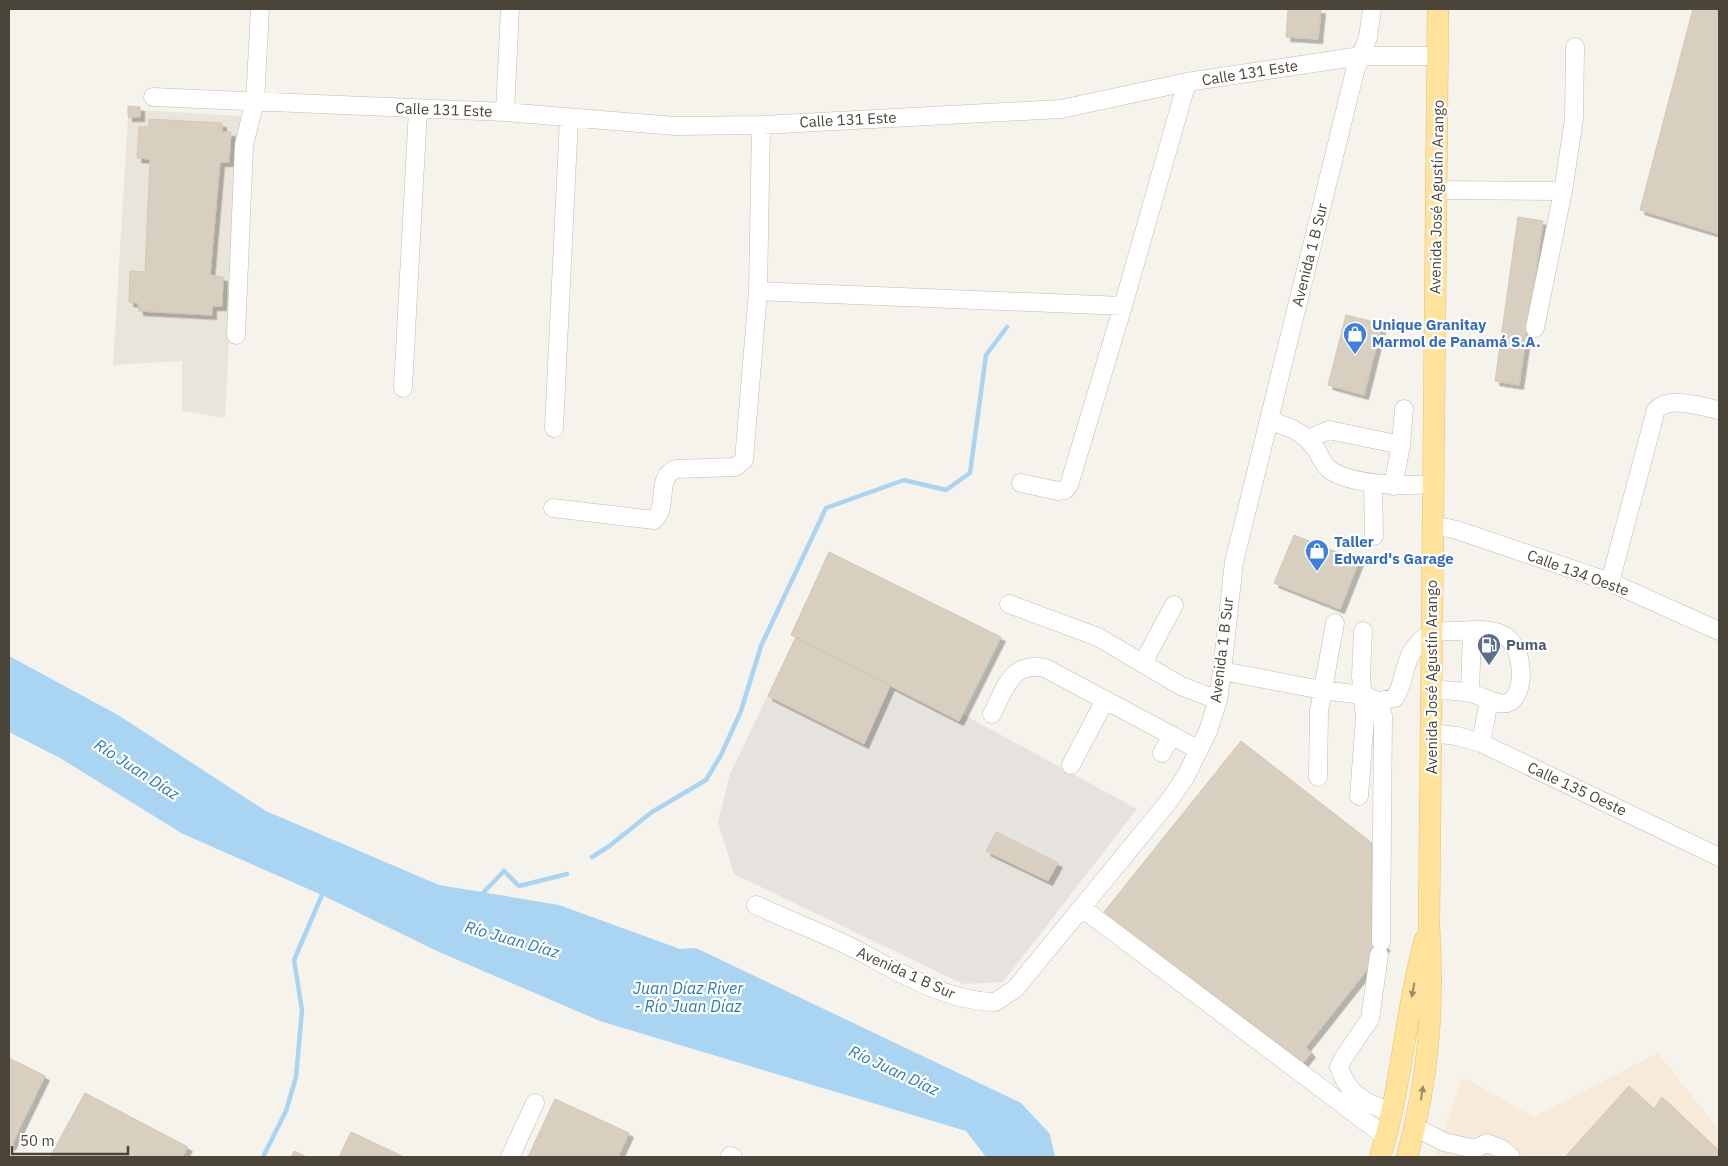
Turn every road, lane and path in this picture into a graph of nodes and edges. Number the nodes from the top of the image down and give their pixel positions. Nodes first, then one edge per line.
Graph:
1 (260, 9) edge
2 (510, 9) edge
3 (1372, 9) edge
4 (1438, 9) edge
5 (1575, 47) dead end
6 (1361, 56) junction
7 (1438, 56) junction
8 (1187, 82) junction
9 (153, 97) dead end
10 (255, 102) junction
11 (418, 109) junction
12 (505, 112) junction
13 (569, 118) junction
14 (760, 125) junction
15 (1437, 190) junction
16 (1563, 191) junction
17 (758, 291) junction
18 (1123, 306) junction
19 (1535, 328) dead end
20 (236, 335) dead end
21 (403, 388) dead end
22 (1404, 409) dead end
23 (1719, 410) edge
24 (1269, 421) junction
25 (554, 428) dead end
26 (1308, 440) junction
27 (1400, 445) junction
28 (1021, 483) dead end
29 (1373, 483) junction
30 (1433, 484) junction
31 (1393, 486) junction
32 (553, 508) dead end
33 (1433, 525) junction
34 (1374, 536) dead end
35 (1610, 582) junction
36 (1009, 604) dead end
37 (1174, 605) dead end
38 (1334, 623) dead end
39 (1472, 630) junction
40 (1363, 631) dead end
41 (1719, 631) edge
42 (1432, 633) junction
43 (1143, 663) junction
44 (1222, 671) junction
45 (1322, 690) junction
46 (1432, 690) junction
47 (1470, 693) junction
48 (1370, 698) junction
49 (1105, 700) junction
50 (1218, 700) junction
51 (1489, 700) junction
52 (992, 714) dead end
53 (1432, 733) junction
54 (1172, 736) junction
55 (1481, 743) junction
56 (1199, 750) junction
57 (1162, 753) dead end
58 (1071, 765) dead end
59 (1318, 777) dead end
60 (1359, 796) dead end
61 (1719, 856) edge
62 (756, 905) dead end
63 (1082, 908) junction
64 (1429, 925) junction
65 (535, 1102) dead end
66 (1392, 1112) junction
67 (1415, 1127) junction
68 (1386, 1137) junction
69 (1473, 1153) edge
70 (510, 1157) edge
71 (1380, 1157) edge
72 (1407, 1157) edge
73 (1511, 1157) edge

1 - 10 street
2 - 12 street
3 - 6 street, Avenida 1 B Sur
4 - 7 main road, Avenida José Agustín Arango
5 - 16 street
6 - 7 street, Calle 131 Este
6 - 8 street, Calle 131 Este
6 - 24 street, Avenida 1 B Sur
7 - 15 main road, Avenida José Agustín Arango
8 - 14 street, Calle 131 Este
8 - 18 street
9 - 10 street, Calle 131 Este
10 - 11 street, Calle 131 Este
10 - 20 street
11 - 12 street, Calle 131 Este
11 - 21 street
12 - 13 street, Calle 131 Este
13 - 14 street, Calle 131 Este
13 - 25 street
14 - 17 street
15 - 16 street
15 - 30 main road, Avenida José Agustín Arango
16 - 19 street
17 - 18 street
17 - 32 street
18 - 28 street
22 - 27 street
23 - 35 street
24 - 26 street
24 - 44 street, Avenida 1 B Sur
26 - 27 street
26 - 29 street
27 - 31 street
29 - 31 street
29 - 34 street
30 - 31 street
30 - 33 main road, Avenida José Agustín Arango
33 - 35 street, Calle 134 Oeste
33 - 42 main road, Avenida José Agustín Arango
35 - 41 street, Calle 134 Oeste
36 - 43 street
37 - 43 street
38 - 45 street
39 - 42 street
39 - 47 street
39 - 51 street
40 - 48 street
42 - 46 main road, Avenida José Agustín Arango
42 - 48 street
43 - 50 street
44 - 45 street
44 - 50 street, Avenida 1 B Sur
45 - 48 street
45 - 59 street
46 - 47 street
46 - 53 main road, Avenida José Agustín Arango
47 - 51 street
48 - 60 street
48 - 66 street
49 - 52 street
49 - 54 street
49 - 58 street
50 - 56 street, Avenida 1 B Sur
51 - 55 street
53 - 55 street, Calle 135 Oeste
53 - 64 main road, Avenida José Agustín Arango
54 - 56 street
54 - 57 street
55 - 61 street, Calle 135 Oeste
56 - 63 street, Avenida 1 B Sur
62 - 63 street, Avenida 1 B Sur
63 - 68 street
64 -> 66 main road, Avenida José Agustín Arango
67 -> 64 main road, Avenida José Agustín Arango
65 - 70 street
66 - 68 main road, Avenida José Agustín Arango
67 - 69 street
67 - 72 main road, Avenida José Agustín Arango
68 - 71 main road, Avenida José Agustín Arango
69 - 73 street

